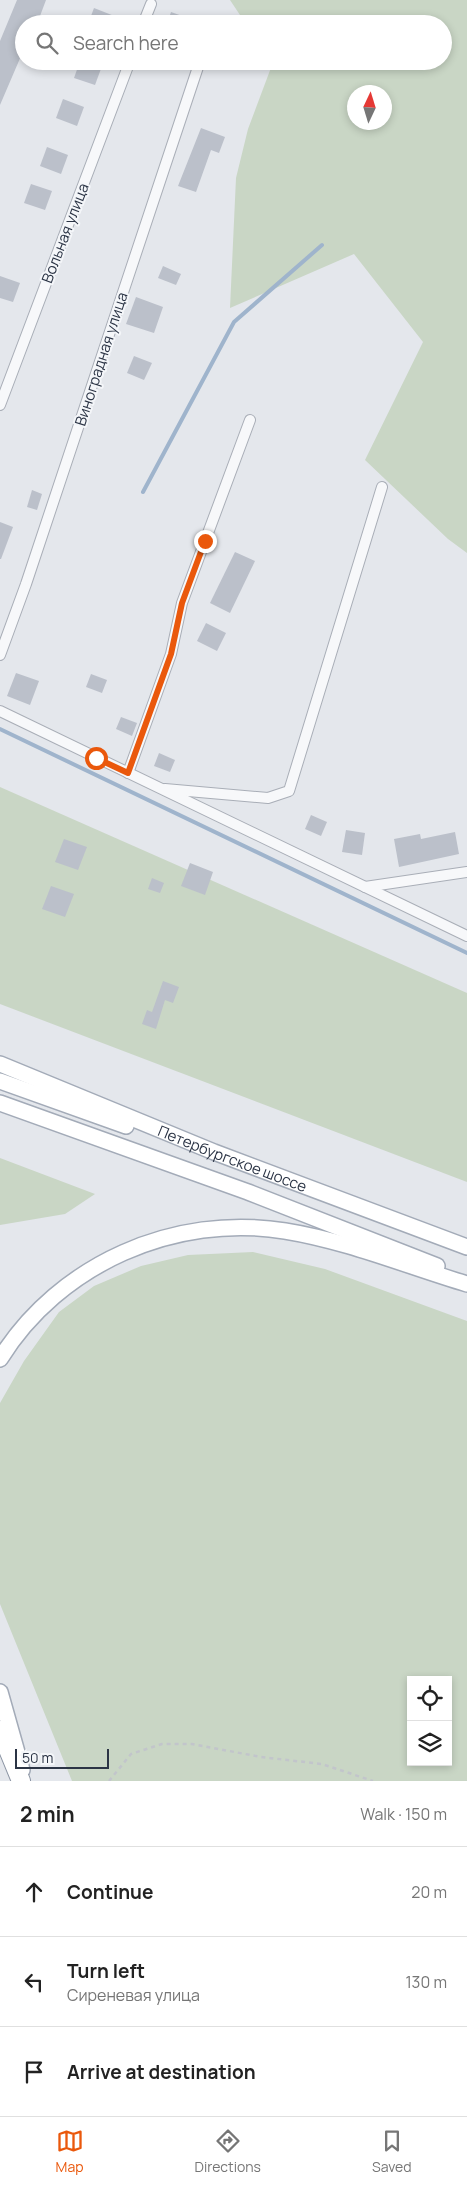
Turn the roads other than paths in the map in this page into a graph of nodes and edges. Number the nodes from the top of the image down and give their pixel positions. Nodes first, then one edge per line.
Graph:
1 (151, 4) dead end
2 (147, 15) edge
3 (127, 70) edge
4 (197, 70) edge
5 (0, 405) edge
6 (250, 420) dead end
7 (382, 487) dead end
8 (0, 655) edge
9 (0, 711) edge
10 (128, 773) junction
11 (159, 788) junction
12 (467, 872) edge
13 (364, 887) junction
14 (467, 936) edge
15 (0, 1064) edge
16 (0, 1081) edge
17 (0, 1104) edge
18 (214, 1152) junction
19 (467, 1246) edge
20 (467, 1278) edge
21 (467, 1284) edge
22 (0, 1359) edge
23 (0, 1692) edge
24 (0, 1730) edge
25 (23, 1781) edge

1 - 2 street
3 - 5 street, Вольная улица
4 - 8 street, Виноградная улица
6 - 10 street
7 - 11 street
9 - 10 street
10 - 11 street
11 - 13 street
12 - 13 street
13 - 14 street
15 - 18 main road, Петербургское шоссе
16 - 18 main road
17 - 20 main road, Петербургское шоссе
18 - 19 main road, Петербургское шоссе
21 - 22 main road
23 - 25 main road
24 - 25 highway

